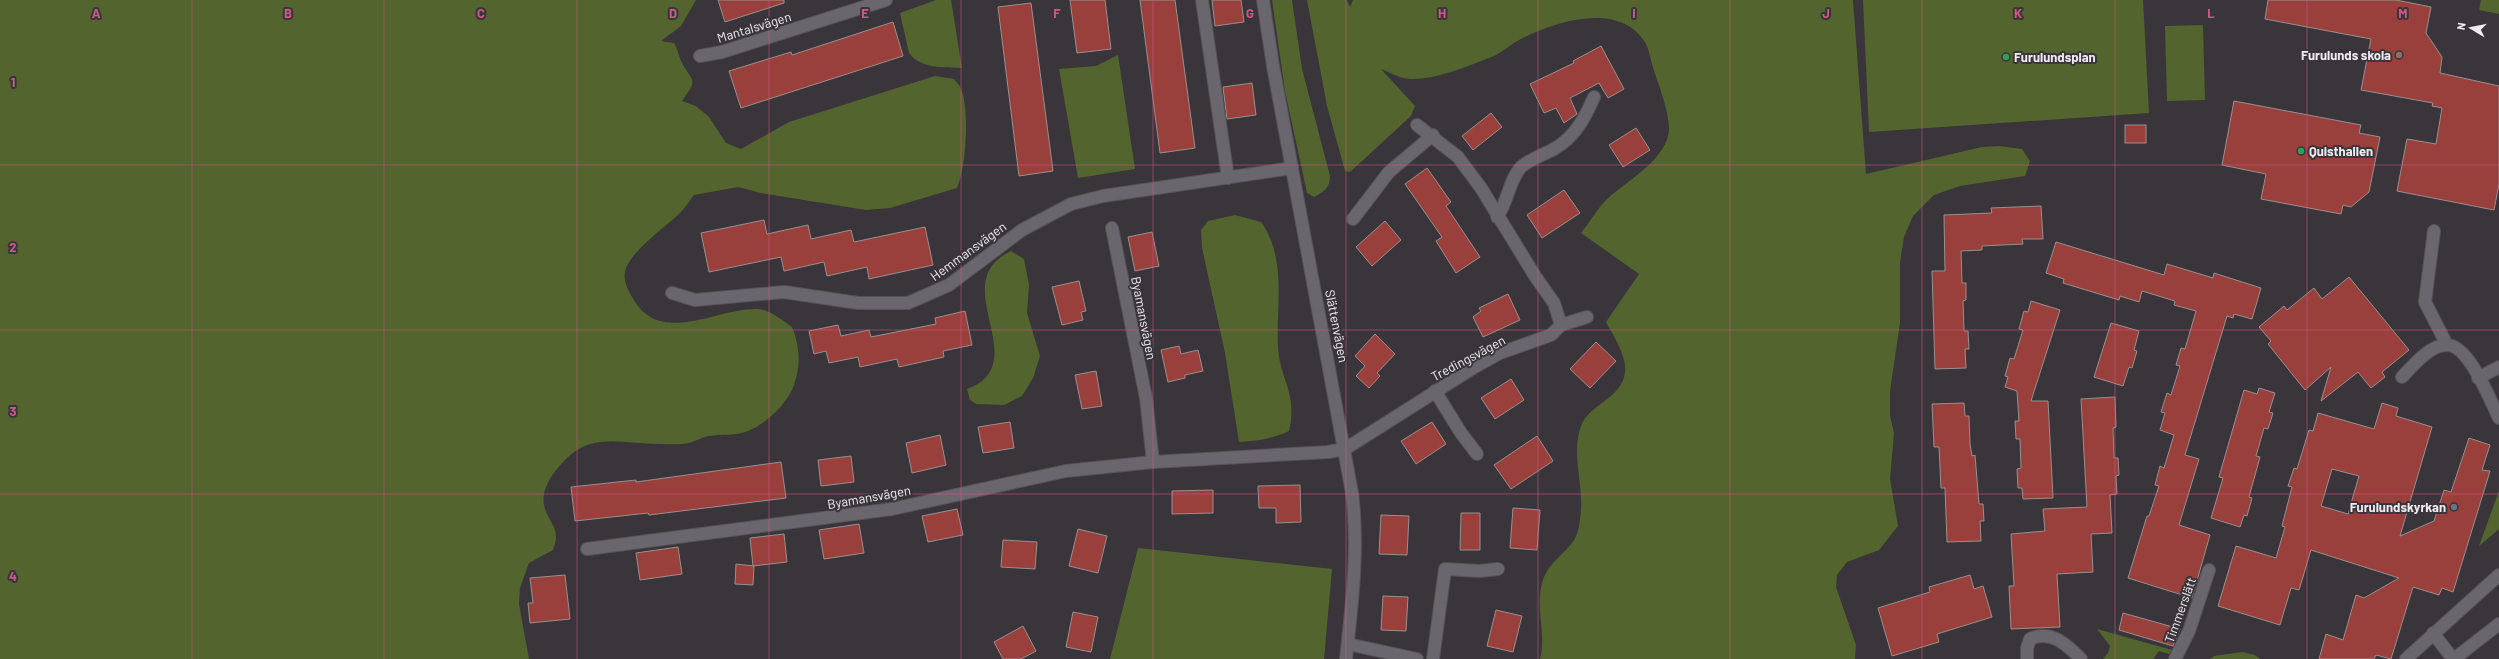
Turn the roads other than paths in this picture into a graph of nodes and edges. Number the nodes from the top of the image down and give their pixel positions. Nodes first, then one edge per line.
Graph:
1 (886, 0) edge
2 (1202, 0) edge
3 (1263, 0) edge
4 (700, 56) dead end
5 (1594, 97) dead end
6 (1418, 125) dead end
7 (1433, 136) junction
8 (1292, 168) junction
9 (1228, 178) junction
10 (1497, 217) junction
11 (1353, 219) dead end
12 (1112, 228) dead end
13 (2434, 231) dead end
14 (672, 293) dead end
15 (1587, 317) dead end
16 (1561, 325) junction
17 (2447, 345) junction
18 (2499, 367) edge
19 (2402, 377) dead end
20 (2478, 378) junction
21 (1435, 391) junction
22 (2499, 418) edge
23 (1345, 449) junction
24 (1477, 454) dead end
25 (1153, 462) junction
26 (587, 549) dead end
27 (1498, 569) dead end
28 (2209, 570) dead end
29 (2499, 575) edge
30 (2499, 624) edge
31 (2433, 633) junction
32 (1348, 644) junction
33 (1346, 659) edge
34 (1417, 659) edge
35 (1433, 659) edge
36 (2027, 659) edge
37 (2081, 659) edge
38 (2176, 659) edge
39 (2406, 659) edge
40 (2454, 659) edge

1 - 4 street, Mantalsvägen
2 - 9 street
3 - 8 street, Slättenvägen
5 - 10 street
6 - 7 street
7 - 10 street
7 - 11 street
8 - 9 street, Hemmansvägen
8 - 23 street, Slättenvägen
9 - 14 street, Hemmansvägen
10 - 16 street
12 - 25 street, Byamansvägen
13 - 17 street
15 - 16 street
16 - 21 street, Tredingsvägen
17 - 19 street
17 - 20 street
18 - 20 street
20 - 22 street
21 - 23 street, Tredingsvägen
21 - 24 street
23 - 25 street, Byamansvägen
23 - 32 street, Slättenvägen
25 - 26 street, Byamansvägen
27 - 35 street
28 - 38 street, Timmerslätt
29 - 31 street
30 - 40 street
31 - 39 street
31 - 40 street
32 - 33 street, Slättenvägen
32 - 34 street
36 - 37 street

